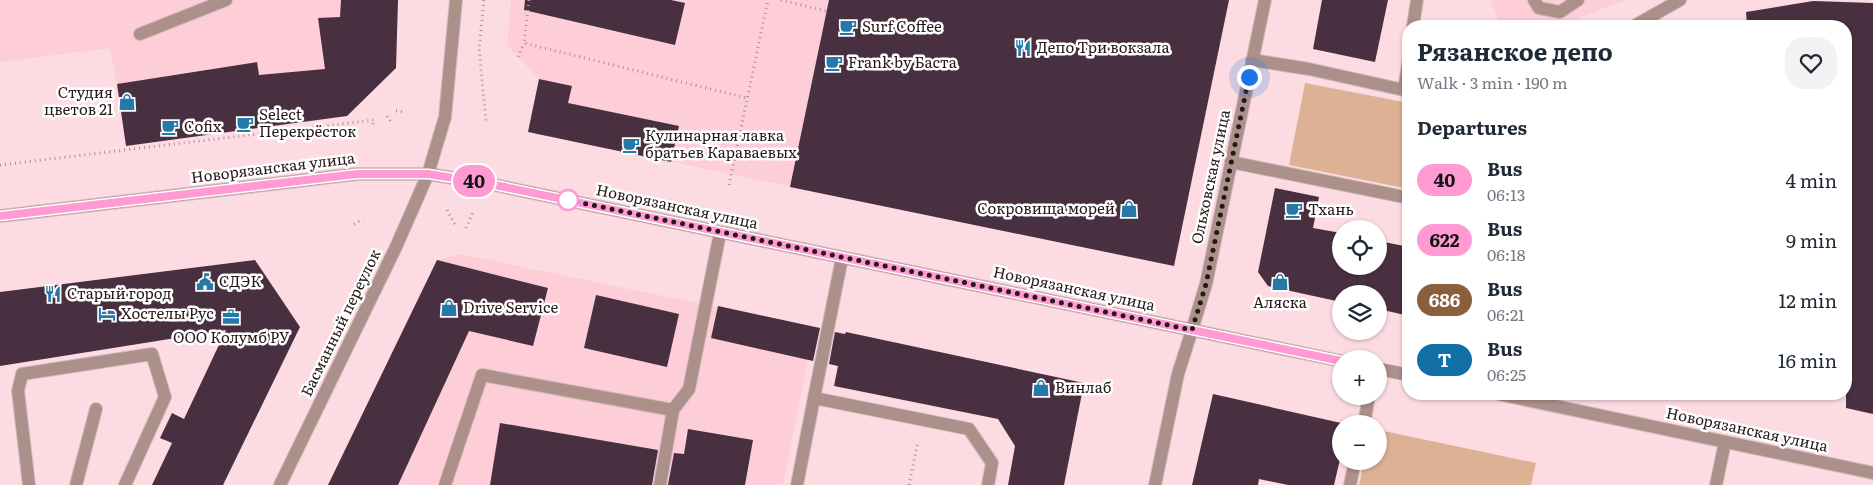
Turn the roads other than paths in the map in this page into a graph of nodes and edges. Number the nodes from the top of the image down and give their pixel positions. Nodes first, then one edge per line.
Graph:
1 (226, 0) edge
2 (456, 0) edge
3 (1265, 0) edge
4 (1417, 0) edge
5 (1534, 0) edge
6 (1578, 0) edge
7 (1680, 0) edge
8 (1414, 20) edge
9 (1645, 20) edge
10 (140, 34) dead end
11 (1252, 60) junction
12 (1402, 90) edge
13 (1231, 162) junction
14 (428, 174) junction
15 (1402, 197) edge
16 (0, 216) edge
17 (720, 233) junction
18 (842, 258) junction
19 (1192, 330) junction
20 (1332, 359) edge
21 (1387, 371) edge
22 (1402, 374) edge
23 (814, 398) junction
24 (1526, 400) edge
25 (96, 409) dead end
26 (673, 410) junction
27 (1725, 442) junction
28 (1354, 470) edge
29 (1873, 473) edge
30 (29, 485) edge
31 (76, 485) edge
32 (125, 485) edge
33 (280, 485) edge
34 (445, 485) edge
35 (660, 485) edge
36 (797, 485) edge
37 (988, 485) edge
38 (1155, 485) edge
39 (1350, 485) edge
40 (1716, 485) edge

1 - 10 street
2 - 14 street, Басманный переулок
3 - 11 street, Ольховская улица
4 - 8 street
5 - 6 street
7 - 9 street
11 - 12 street
11 - 13 street, Ольховская улица
13 - 15 street
13 - 19 street, Ольховская улица
14 - 16 street, Новорязанская улица
14 - 17 street, Новорязанская улица
14 - 33 street, Басманный переулок
17 - 18 street, Новорязанская улица
17 - 26 street
18 - 19 street, Новорязанская улица
18 - 23 street
19 - 20 street, Новорязанская улица
19 - 38 street, Ольховская улица
21 - 22 street
23 - 36 street
23 - 37 street
24 - 27 street, Новорязанская улица
25 - 31 street
26 - 34 street
26 - 35 street
27 - 29 street, Новорязанская улица
27 - 40 street
28 - 39 street
30 - 32 street

